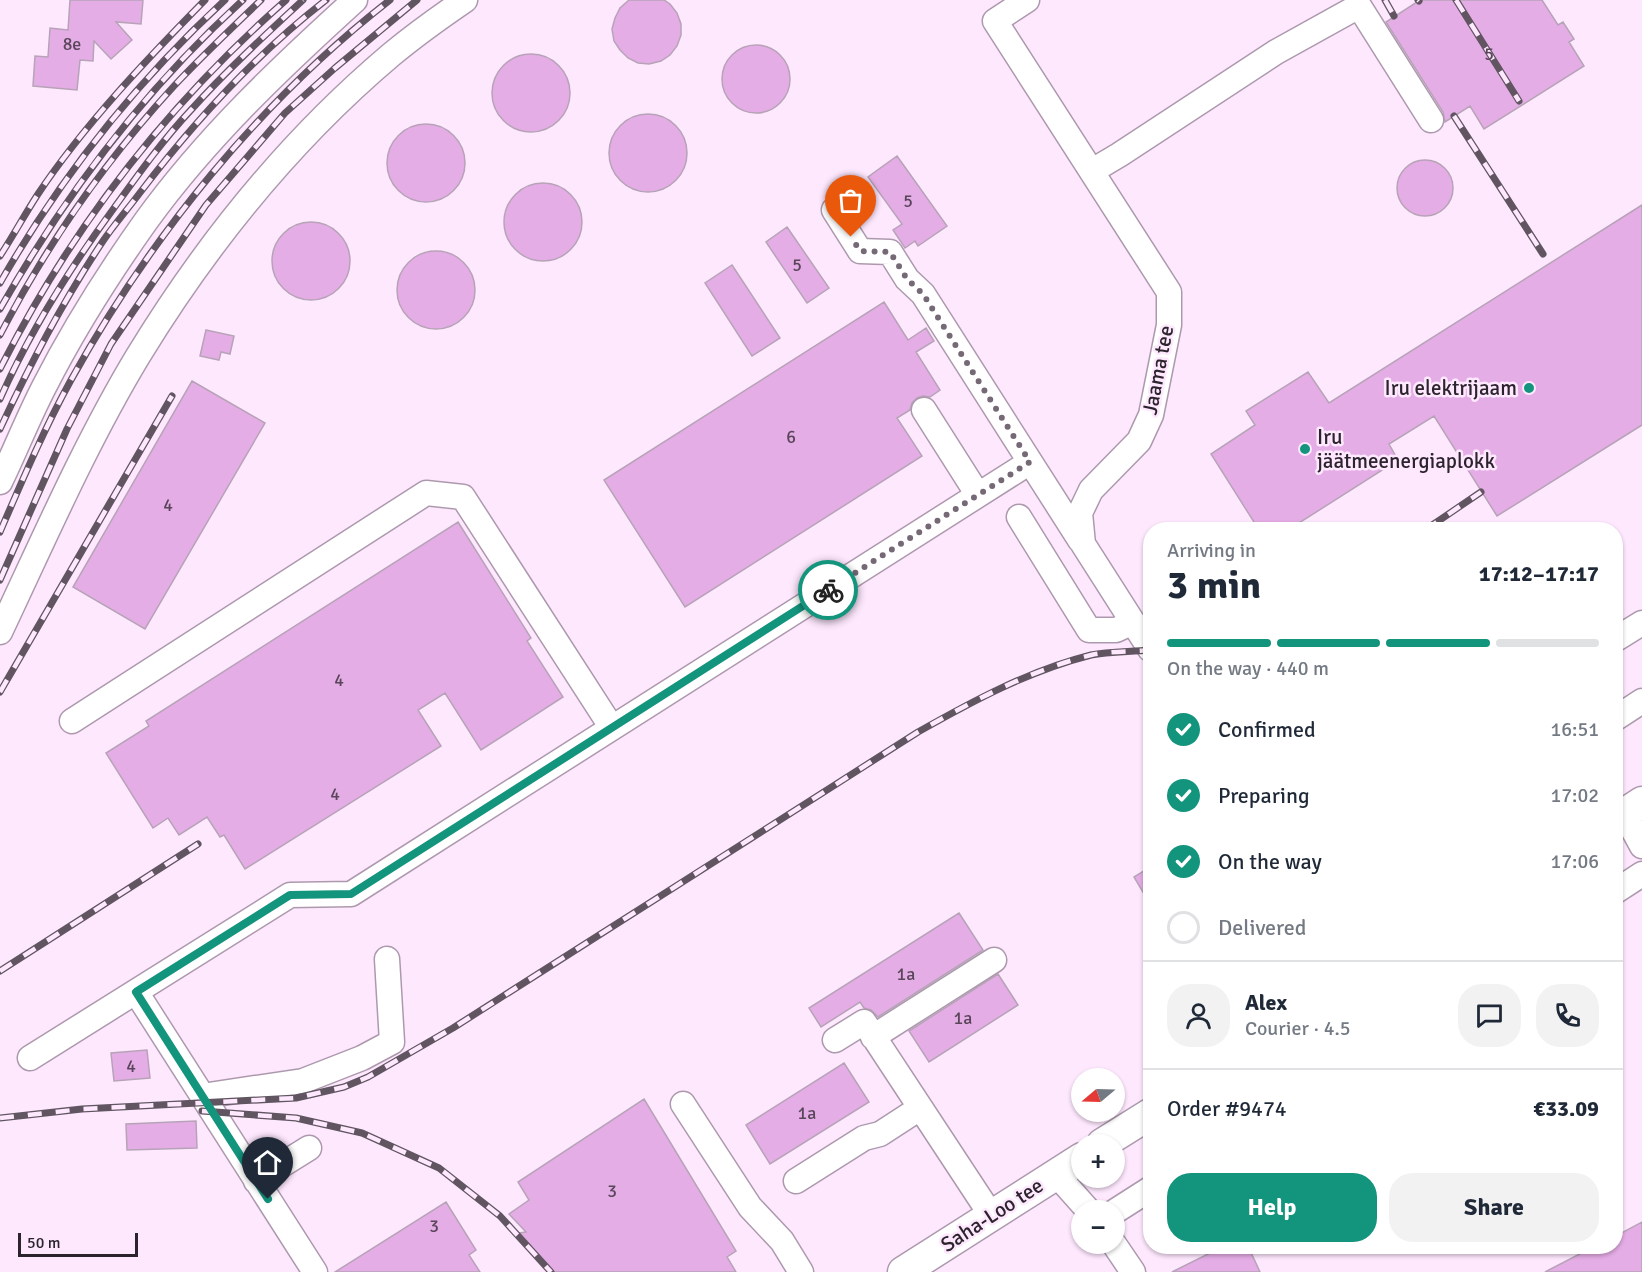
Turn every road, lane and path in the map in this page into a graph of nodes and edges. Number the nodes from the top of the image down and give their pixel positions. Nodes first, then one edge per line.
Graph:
1 (356, 0) edge
2 (465, 0) edge
3 (1028, 0) edge
4 (1431, 120) dead end
5 (1092, 171) junction
6 (834, 210) dead end
7 (924, 410) dead end
8 (1030, 462) junction
9 (0, 482) edge
10 (978, 495) junction
11 (1019, 518) dead end
12 (1083, 544) junction
13 (1133, 622) junction
14 (1642, 623) edge
15 (0, 632) edge
16 (1623, 635) edge
17 (1143, 638) edge
18 (1642, 701) edge
19 (1623, 713) edge
20 (72, 721) dead end
21 (612, 728) junction
22 (1627, 811) edge
23 (1642, 846) edge
24 (1642, 874) edge
25 (1623, 886) edge
26 (387, 959) dead end
27 (994, 960) dead end
28 (136, 992) junction
29 (873, 1037) junction
30 (835, 1040) dead end
31 (30, 1058) dead end
32 (202, 1096) junction
33 (682, 1104) dead end
34 (920, 1108) junction
35 (1143, 1118) edge
36 (1117, 1134) edge
37 (309, 1148) dead end
38 (1071, 1165) edge
39 (1056, 1174) junction
40 (256, 1181) junction
41 (796, 1181) dead end
42 (1143, 1193) edge
43 (1079, 1200) edge
44 (1125, 1205) edge
45 (990, 1215) junction
46 (1120, 1254) edge
47 (315, 1272) edge
48 (801, 1272) edge
49 (903, 1272) edge
50 (1133, 1272) edge

1 - 9 street
2 - 15 street
3 - 5 street, Jaama tee
4 - 5 street
5 - 12 street, Jaama tee
6 - 8 street
7 - 10 street
8 - 10 street
8 - 12 street
10 - 21 street
11 - 13 street
12 - 13 street, Jaama tee
13 - 17 street, Jaama tee
14 - 16 street
18 - 19 street
20 - 21 street
21 - 28 street
22 - 23 street
24 - 25 street
26 - 32 street
27 - 29 street
28 - 31 street
28 - 32 street
29 - 30 street
29 - 34 street
32 - 40 street
33 - 48 street
34 - 41 street
34 - 45 street
35 - 36 main road
37 - 40 street
38 - 39 main road, Saha-Loo tee
39 - 43 street
39 - 45 main road, Saha-Loo tee
40 - 47 street
42 - 44 street
45 - 49 main road, Saha-Loo tee
46 - 50 street

